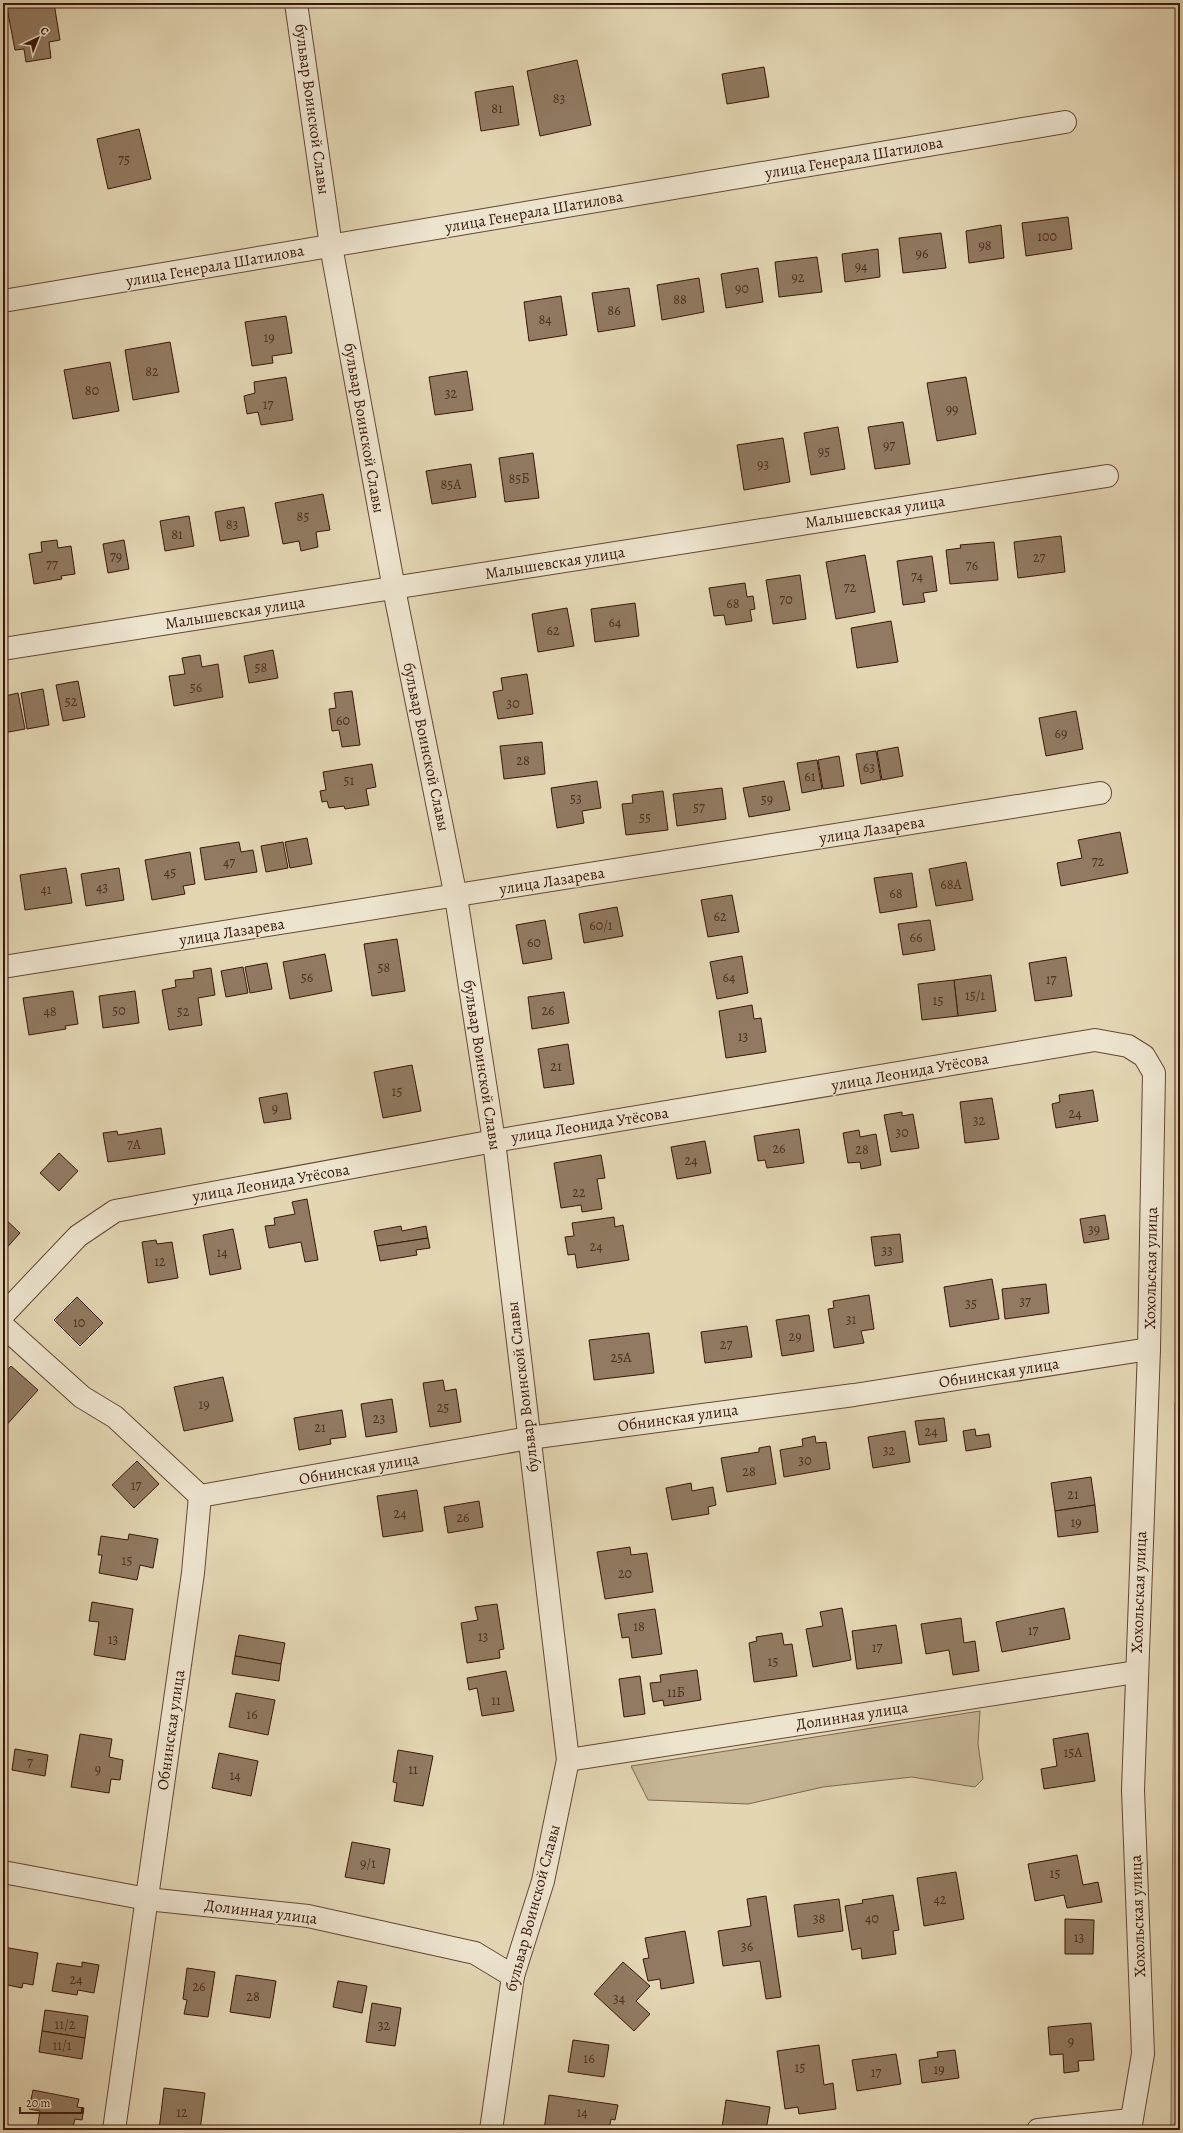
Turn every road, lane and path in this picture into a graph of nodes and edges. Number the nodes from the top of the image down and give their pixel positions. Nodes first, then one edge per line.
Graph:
1 (296, 3) edge
2 (1065, 122) dead end
3 (332, 246) junction
4 (3, 302) edge
5 (1107, 476) dead end
6 (394, 589) junction
7 (3, 649) edge
8 (1100, 793) dead end
9 (456, 897) junction
10 (3, 967) edge
11 (1144, 1056) joint
12 (494, 1141) junction
13 (3, 1315) edge
14 (3, 1326) edge
15 (1150, 1349) junction
16 (529, 1438) junction
17 (200, 1496) junction
18 (1136, 1672) junction
19 (568, 1760) junction
20 (3, 1872) edge
21 (147, 1899) junction
22 (512, 1976) junction
23 (1130, 2125) edge
24 (114, 2130) edge
25 (491, 2130) edge
26 (1038, 2130) edge

1 - 3 street, бульвар Воинской Славы
2 - 3 street, улица Генерала Шатилова
3 - 4 street, улица Генерала Шатилова
3 - 6 street, бульвар Воинской Славы
5 - 6 street, Малышевская улица
6 - 7 street, Малышевская улица
6 - 9 street, бульвар Воинской Славы
8 - 9 street, улица Лазарева
9 - 10 street, улица Лазарева
9 - 12 street, бульвар Воинской Славы
11 - 12 street, улица Леонида Утёсова
11 - 15 street, Хохольская улица
12 - 13 street, улица Леонида Утёсова
12 - 16 street, бульвар Воинской Славы
14 - 17 street
15 - 16 street, Обнинская улица
15 - 18 street, Хохольская улица
16 - 17 street, Обнинская улица
16 - 19 street, бульвар Воинской Славы
17 - 21 street, Обнинская улица
18 - 19 street, Долинная улица
18 - 23 street, Хохольская улица
19 - 22 street, бульвар Воинской Славы
20 - 21 street, Долинная улица
21 - 22 street, Долинная улица
21 - 24 street, Обнинская улица
22 - 25 street, бульвар Воинской Славы
23 - 26 street

